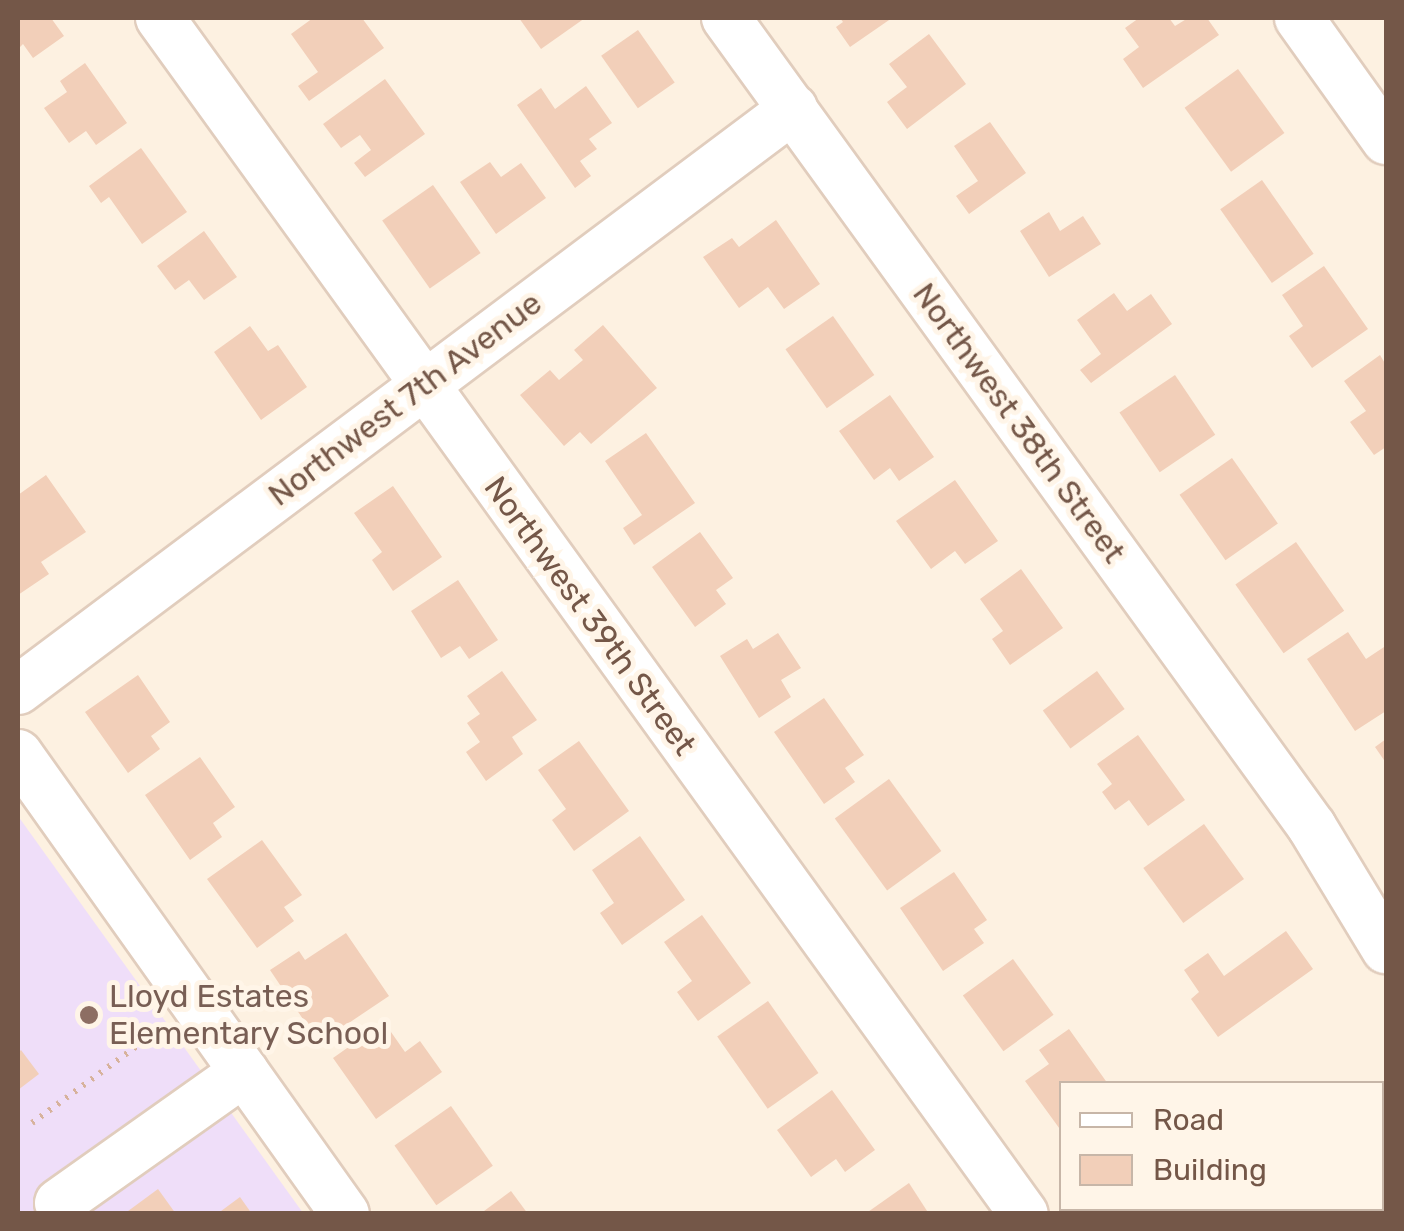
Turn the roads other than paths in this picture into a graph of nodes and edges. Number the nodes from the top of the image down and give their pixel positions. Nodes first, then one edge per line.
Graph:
1 (160, 18) edge
2 (726, 18) edge
3 (1299, 18) edge
4 (793, 109) junction
5 (1386, 140) edge
6 (422, 386) junction
7 (18, 690) edge
8 (18, 754) edge
9 (1312, 827) junction
10 (1386, 903) edge
11 (1386, 949) edge
12 (244, 1072) junction
13 (60, 1203) dead end
14 (345, 1214) edge
15 (1024, 1214) edge

1 - 6 street, Northwest 39th Street
2 - 4 street, Northwest 38th Street
3 - 5 street
4 - 6 street, Northwest 7th Avenue
4 - 9 street, Northwest 38th Street
6 - 7 street, Northwest 7th Avenue
6 - 15 street, Northwest 39th Street
8 - 12 street
9 - 10 street, Northwest 38th Street
9 - 11 street, Northwest 38th Street
12 - 13 street
12 - 14 street

